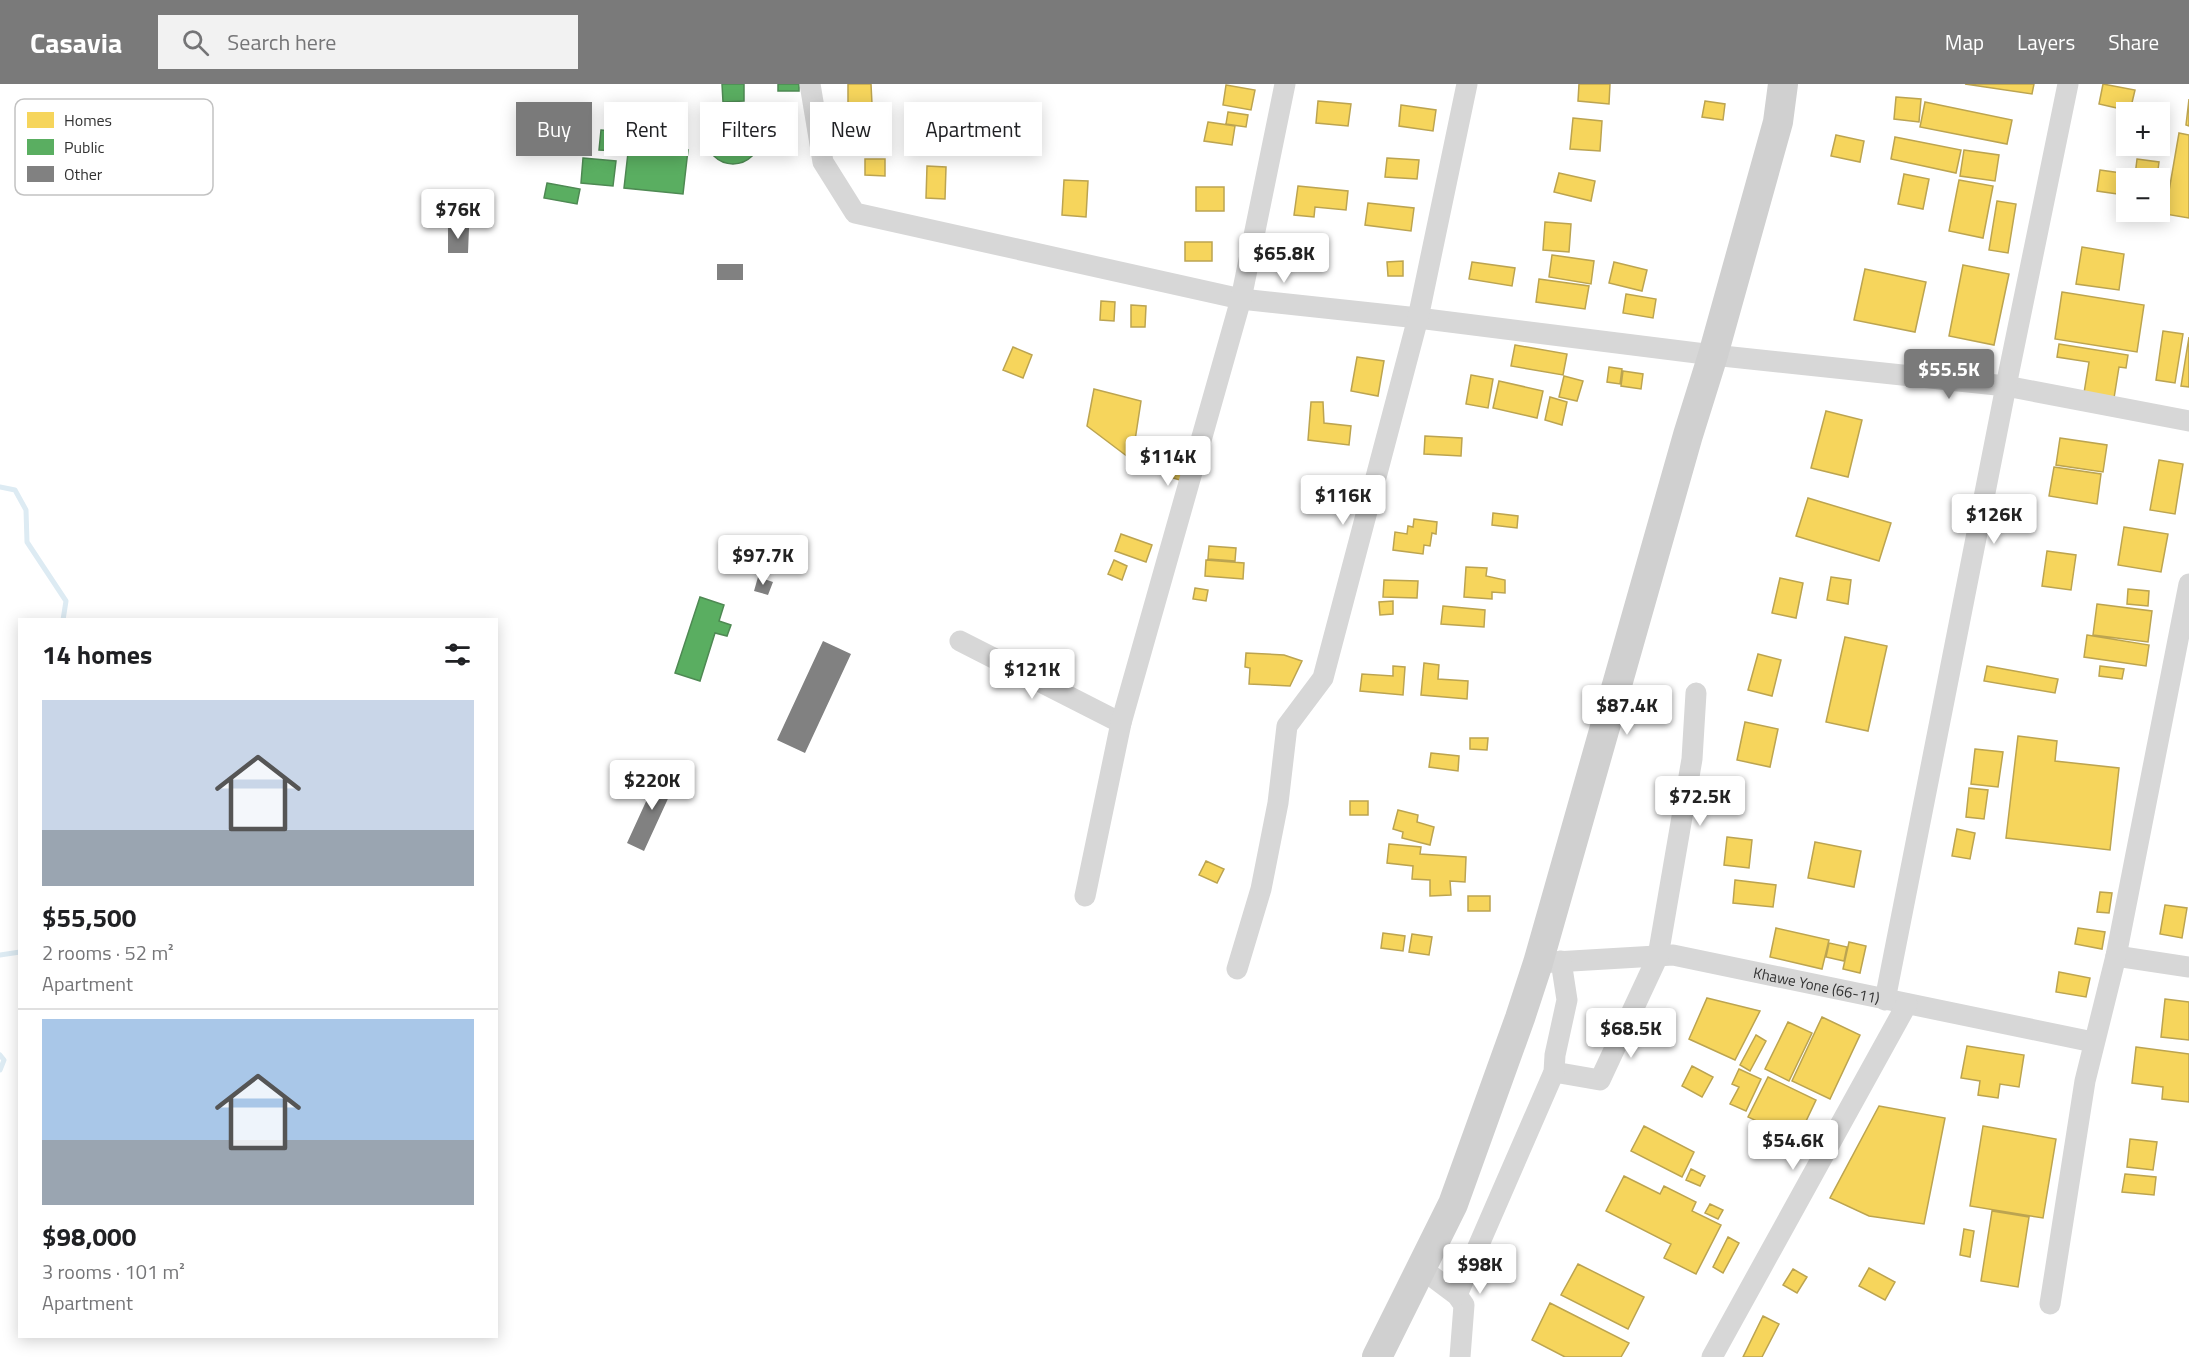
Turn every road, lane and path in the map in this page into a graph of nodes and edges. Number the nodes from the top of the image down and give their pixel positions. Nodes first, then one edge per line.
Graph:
1 (810, 84) edge
2 (1285, 84) edge
3 (1467, 84) edge
4 (1783, 84) edge
5 (2068, 84) edge
6 (1241, 299) junction
7 (1418, 318) junction
8 (1713, 355) junction
9 (2006, 386) junction
10 (2189, 421) edge
11 (2189, 584) edge
12 (960, 641) dead end
13 (1696, 693) dead end
14 (1121, 723) junction
15 (1085, 896) dead end
16 (1658, 956) junction
17 (2116, 956) junction
18 (1549, 962) junction
19 (2189, 967) edge
20 (1237, 969) dead end
21 (1885, 1000) junction
22 (1907, 1004) junction
23 (2093, 1042) junction
24 (1554, 1072) junction
25 (1421, 1268) junction
26 (1456, 1295) junction
27 (2050, 1304) dead end
28 (1377, 1357) edge
29 (1460, 1357) edge
30 (1712, 1357) edge

1 - 6 street
2 - 6 street
3 - 7 street
4 - 8 main road
5 - 9 street
6 - 7 street
6 - 14 street
7 - 8 street
7 - 20 street
8 - 9 street
8 - 18 main road
9 - 10 street
9 - 21 street
11 - 17 street
12 - 14 street
13 - 16 street
14 - 15 street
16 - 18 street, Khawe Yone (66-11)
16 - 21 street, Khawe Yone (66-11)
16 - 24 street
17 - 19 street
17 - 23 street
18 - 24 street
18 - 25 main road
21 - 22 street, Khawe Yone (66-11)
22 - 23 street, Khawe Yone (66-11)
22 - 30 street
23 - 27 street
24 - 26 street
25 - 26 street
25 - 28 main road
26 - 29 street

